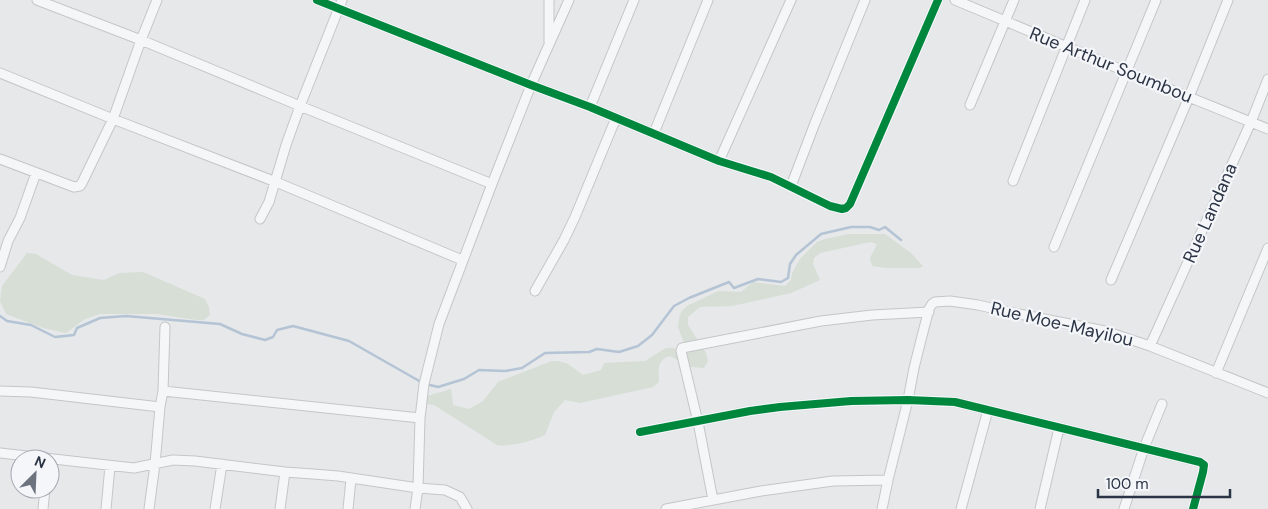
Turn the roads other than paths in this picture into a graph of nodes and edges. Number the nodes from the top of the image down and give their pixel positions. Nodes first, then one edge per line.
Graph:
1 (37, 0) edge
2 (157, 0) edge
3 (317, 0) edge
4 (342, 0) edge
5 (549, 0) edge
6 (569, 0) edge
7 (634, 0) edge
8 (708, 0) edge
9 (791, 0) edge
10 (865, 0) edge
11 (938, 0) edge
12 (955, 0) edge
13 (1014, 0) edge
14 (1085, 0) edge
15 (1156, 0) edge
16 (1228, 0) edge
17 (338, 9) junction
18 (1005, 21) junction
19 (141, 40) junction
20 (1066, 47) junction
21 (549, 48) junction
22 (1127, 72) junction
23 (0, 73) edge
24 (1268, 79) edge
25 (531, 86) junction
26 (1189, 97) junction
27 (970, 105) dead end
28 (300, 106) junction
29 (590, 107) junction
30 (616, 118) junction
31 (113, 119) junction
32 (1251, 122) junction
33 (1268, 129) edge
34 (654, 133) junction
35 (0, 159) edge
36 (720, 161) junction
37 (36, 173) junction
38 (1013, 181) dead end
39 (276, 182) junction
40 (492, 184) junction
41 (791, 186) junction
42 (260, 219) dead end
43 (4, 240) edge
44 (1054, 248) dead end
45 (1268, 248) edge
46 (462, 260) junction
47 (0, 267) edge
48 (1111, 280) dead end
49 (535, 291) dead end
50 (929, 312) junction
51 (165, 327) dead end
52 (1150, 346) junction
53 (1216, 373) junction
54 (0, 391) edge
55 (163, 391) junction
56 (1268, 393) edge
57 (908, 400) junction
58 (1162, 404) dead end
59 (160, 407) junction
60 (988, 410) junction
61 (420, 418) junction
62 (698, 422) junction
63 (1059, 428) junction
64 (640, 432) dead end
65 (1144, 448) junction
66 (60, 459) edge
67 (155, 464) junction
68 (222, 464) junction
69 (110, 466) junction
70 (285, 472) junction
71 (351, 479) junction
72 (888, 480) junction
73 (418, 488) junction
74 (713, 500) junction
75 (106, 509) edge
76 (149, 509) edge
77 (215, 509) edge
78 (280, 509) edge
79 (348, 509) edge
80 (415, 509) edge
81 (467, 509) edge
82 (666, 509) edge
83 (882, 509) edge
84 (961, 509) edge
85 (1040, 509) edge
86 (1124, 509) edge
87 (1193, 509) edge

1 - 19 street
2 - 19 street
3 - 17 street
4 - 17 street
5 - 21 street
6 - 21 street
7 - 29 street
8 - 34 street
9 - 36 street
10 - 41 street
11 - 41 street
12 - 18 street, Rue Arthur Soumbou
13 - 18 street
14 - 20 street
15 - 22 street
16 - 26 street
17 - 25 street
17 - 28 street
18 - 20 street, Rue Arthur Soumbou
18 - 27 street
19 - 28 street
19 - 31 street
20 - 22 street, Rue Arthur Soumbou
20 - 38 street
21 - 25 street
22 - 26 street, Rue Arthur Soumbou
22 - 44 street
23 - 31 street
24 - 32 street, Rue Landana
25 - 29 street
25 - 40 street
26 - 32 street, Rue Arthur Soumbou
26 - 48 street
28 - 39 street
28 - 40 street
29 - 30 street
30 - 34 street
30 - 49 street
31 - 37 street
31 - 39 street
32 - 33 street, Rue Arthur Soumbou
32 - 52 street, Rue Landana
34 - 36 street
35 - 37 street
36 - 41 street
37 - 43 street
39 - 42 street
39 - 46 street
40 - 46 street
43 - 47 street
45 - 53 street
46 - 61 street
50 - 52 street, Rue Moe-Mayilou
50 - 57 street
50 - 62 street
51 - 55 street
52 - 53 street, Rue Moe-Mayilou
53 - 56 street, Rue Moe-Mayilou
54 - 59 street
55 - 59 street
55 - 61 street
57 - 60 street
57 - 62 street
57 - 72 street
58 - 65 street
59 - 67 street
60 - 63 street
60 - 84 street
61 - 73 street
62 - 64 street
62 - 74 street
63 - 65 street
63 - 85 street
65 - 86 street
65 - 87 street
66 - 69 street
67 - 68 street
67 - 69 street
67 - 76 street
68 - 70 street
68 - 77 street
69 - 75 street
70 - 71 street
70 - 78 street
71 - 73 street
71 - 79 street
72 - 74 street
72 - 83 street
73 - 80 street
73 - 81 street
74 - 82 street

